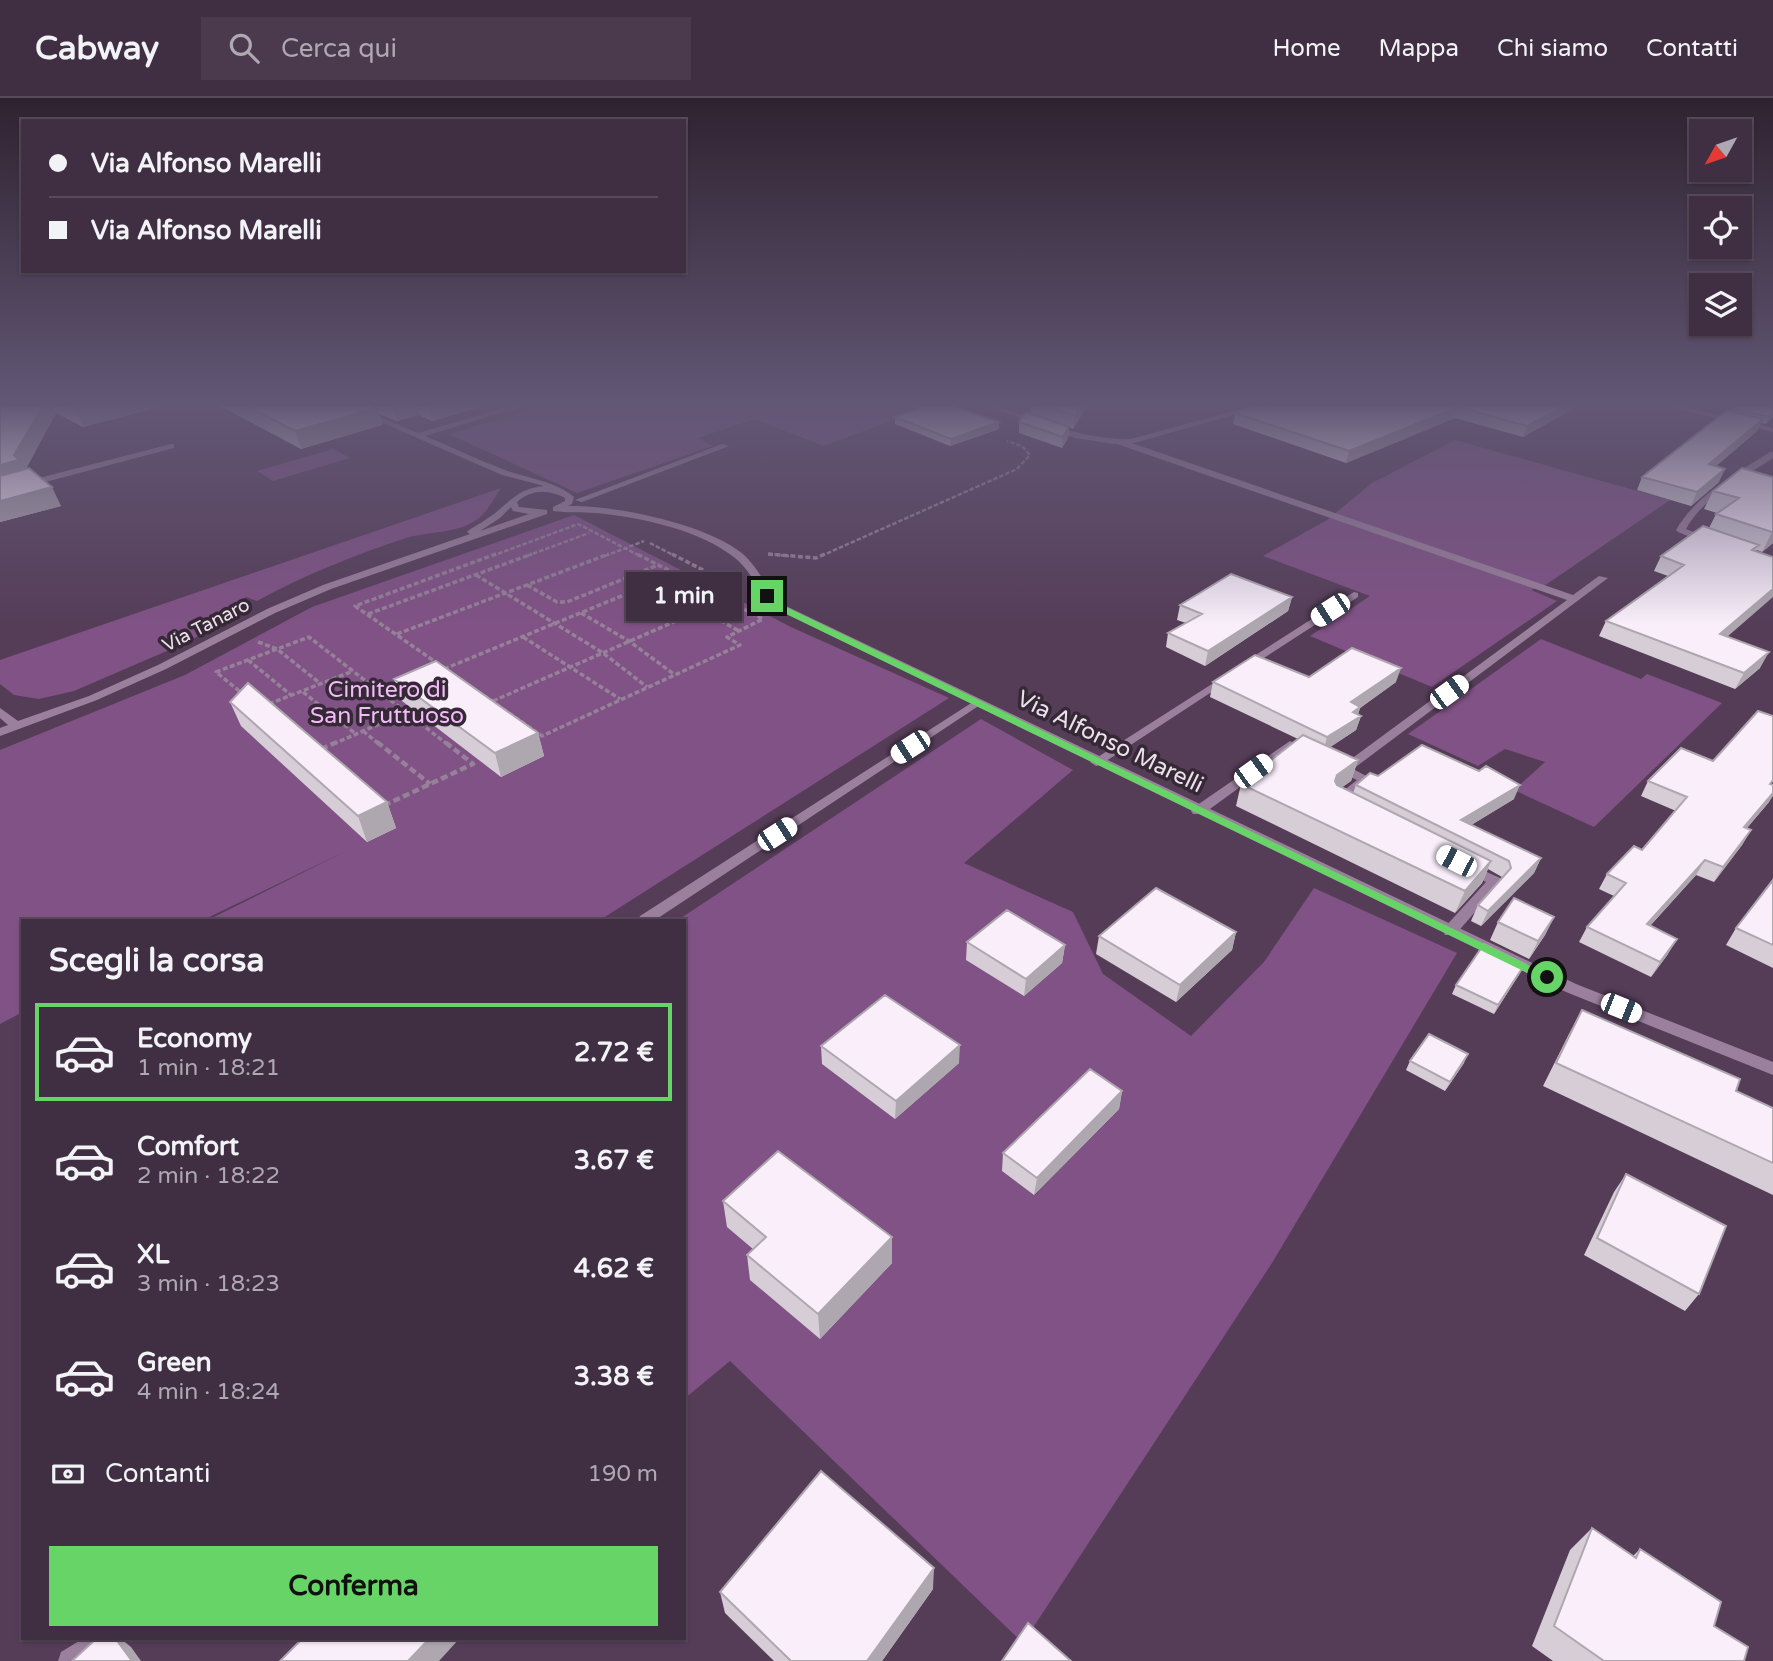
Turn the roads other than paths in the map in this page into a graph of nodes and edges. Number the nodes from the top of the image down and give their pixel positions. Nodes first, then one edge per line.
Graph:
1 (46, 479) edge
2 (512, 479) edge
3 (529, 479) edge
4 (636, 479) edge
5 (1227, 479) edge
6 (1737, 479) edge
7 (0, 491) edge
8 (566, 493) junction
9 (515, 498) junction
10 (579, 500) junction
11 (557, 509) junction
12 (598, 511) junction
13 (544, 512) junction
14 (1715, 543) edge
15 (429, 551) junction
16 (1603, 578) dead end
17 (1354, 595) dead end
18 (1575, 599) junction
19 (976, 703) junction
20 (0, 712) edge
21 (17, 726) junction
22 (0, 732) edge
23 (1096, 762) junction
24 (1344, 770) junction
25 (1349, 808) edge
26 (1198, 811) junction
27 (1460, 863) edge
28 (647, 919) edge
29 (1450, 931) junction
30 (1773, 1069) edge
31 (103, 1640) edge
32 (70, 1661) edge

1 - 7 street
2 - 9 street
3 - 8 street, Via Alfonso Marelli
4 - 10 street
5 - 18 street
6 - 14 street
8 - 9 street, Via Alfonso Marelli
8 - 10 street, Via Alfonso Marelli
8 - 11 street
9 - 13 street, Via Alfonso Marelli
9 - 15 street, Via Tanaro
10 - 12 street, Via Alfonso Marelli
11 - 12 street, Via Alfonso Marelli
11 - 13 street, Via Alfonso Marelli
12 - 19 street, Via Alfonso Marelli
13 - 15 street, Via Tanaro
15 - 21 street, Via Tanaro
16 - 18 street
17 - 23 street
18 - 24 street
19 - 23 street, Via Alfonso Marelli
19 - 28 street
20 - 21 street
21 - 22 street, Via Tanaro
23 - 26 street, Via Alfonso Marelli
24 - 25 street
24 - 26 street
26 - 29 street, Via Alfonso Marelli
27 - 29 street
29 - 30 street, Via Alfonso Marelli
31 - 32 street

